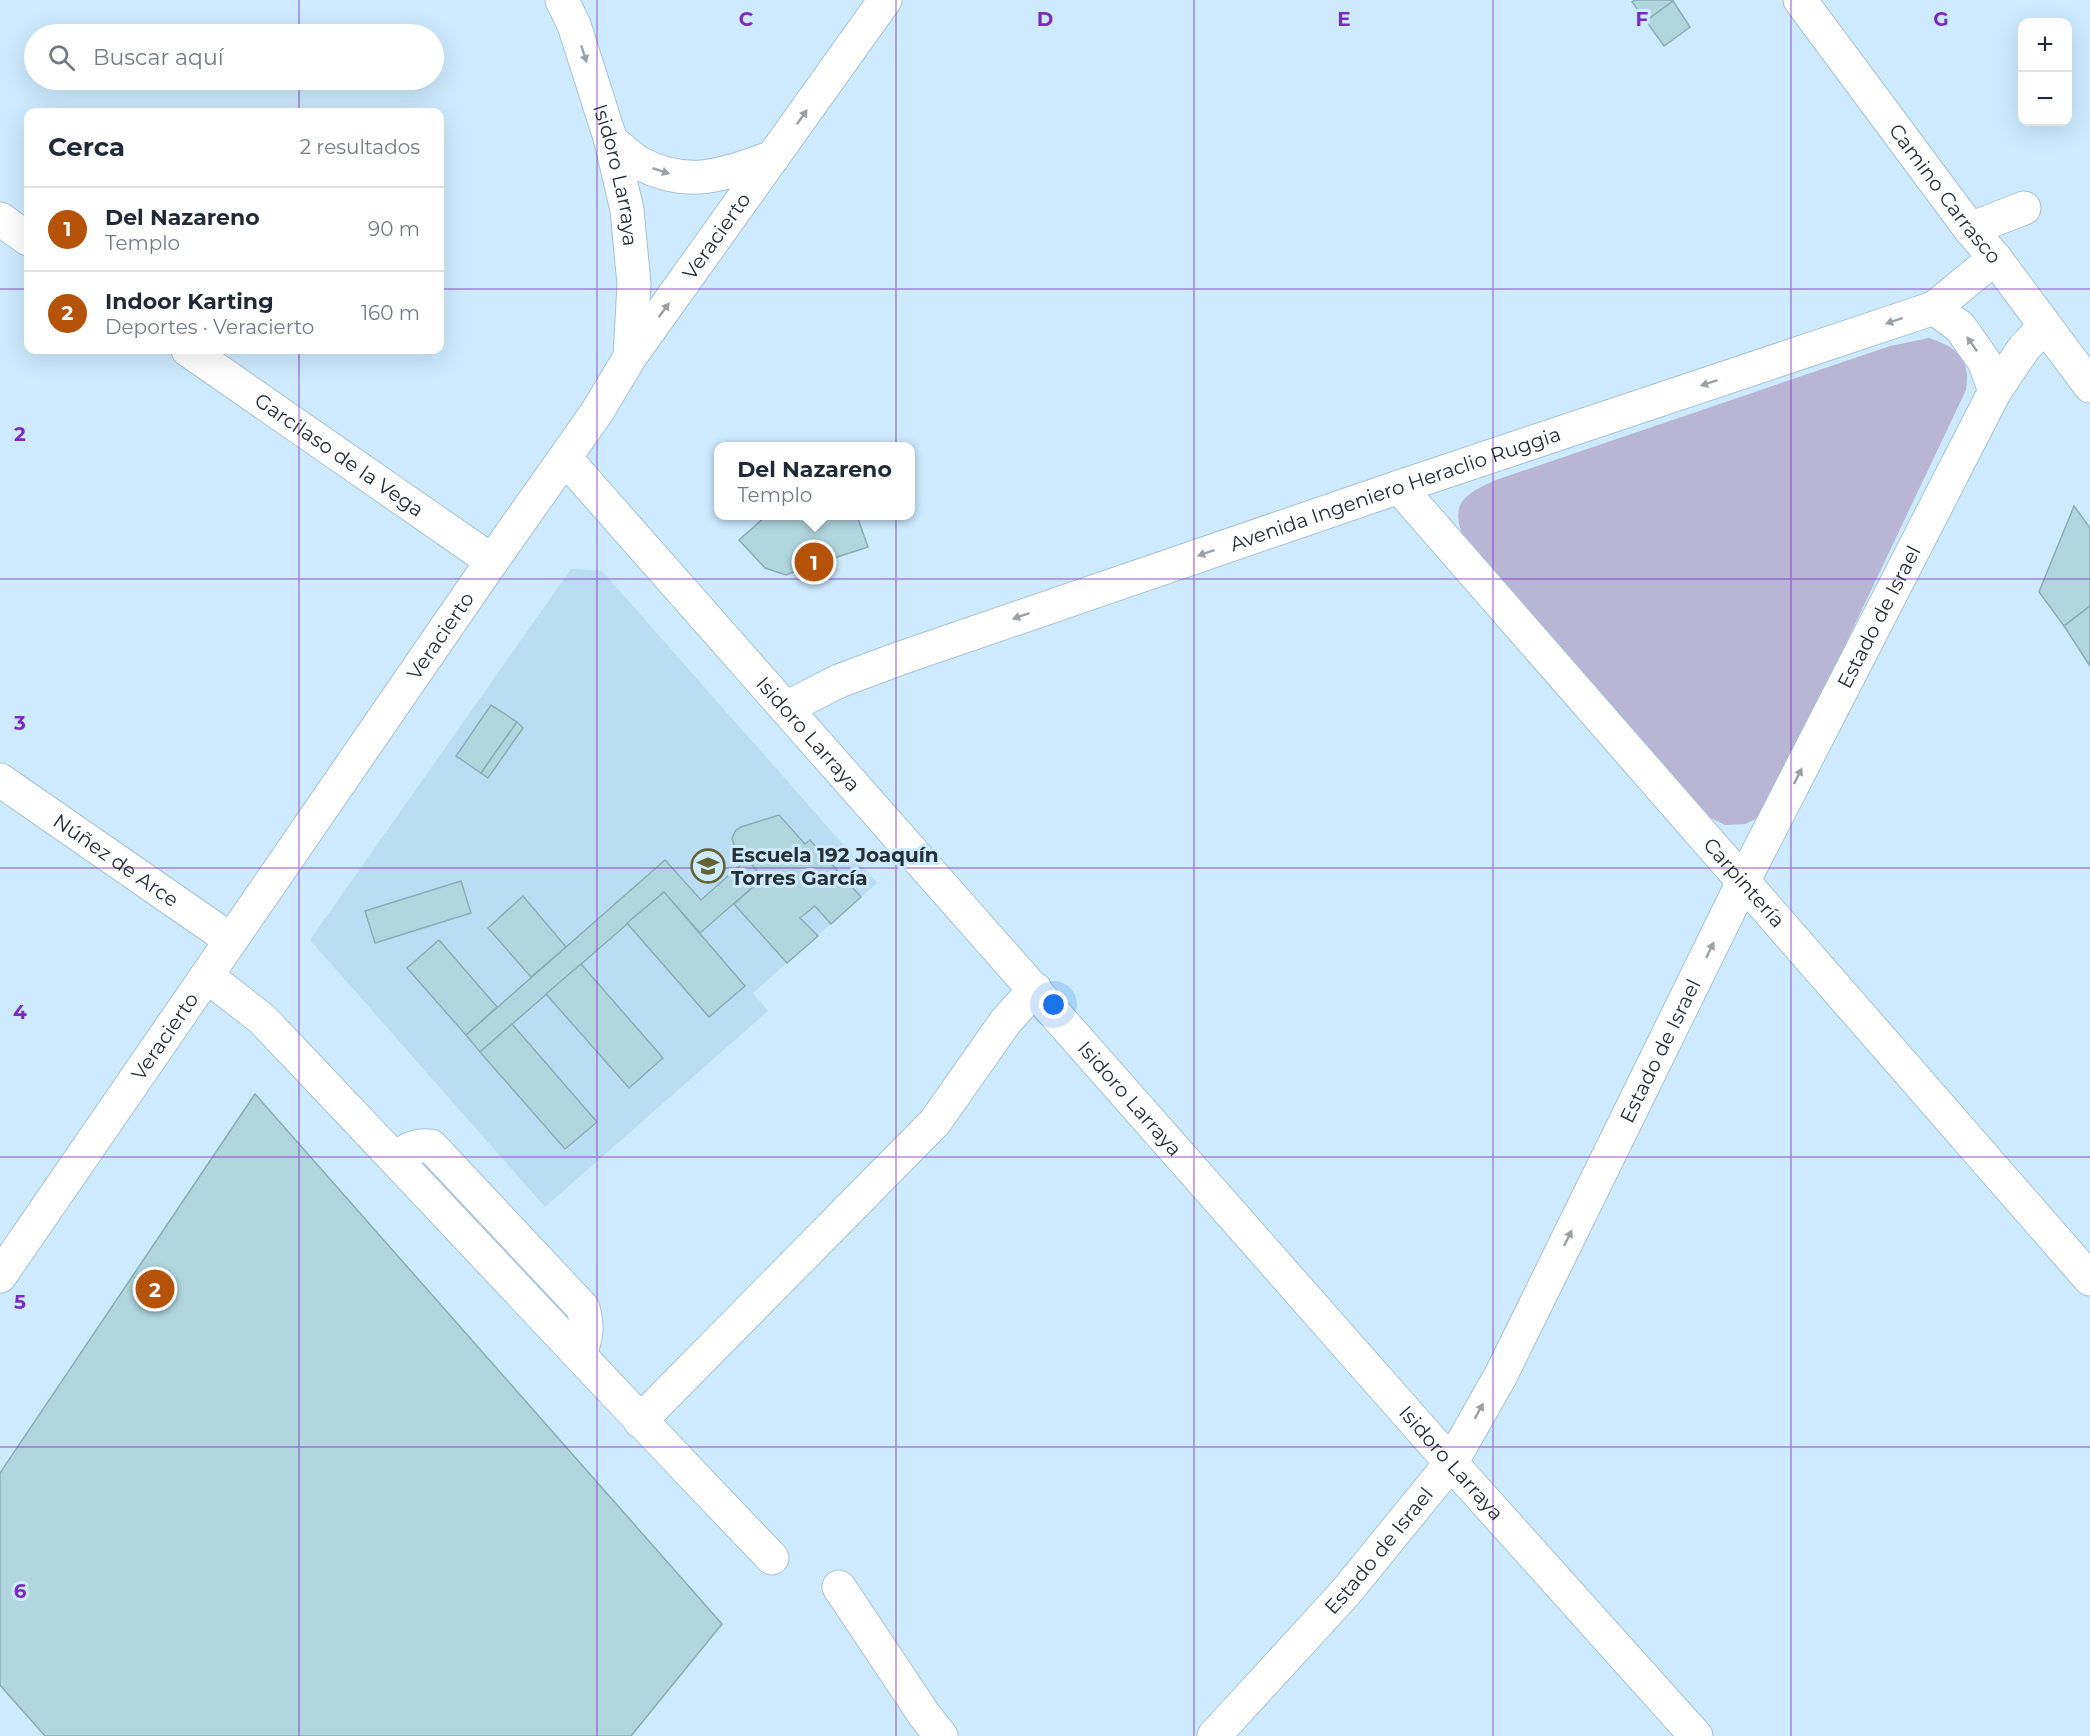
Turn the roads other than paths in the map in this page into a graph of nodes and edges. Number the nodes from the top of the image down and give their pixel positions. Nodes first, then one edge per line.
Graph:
1 (562, 0) edge
2 (885, 0) edge
3 (1803, 1) edge
4 (611, 141) junction
5 (773, 157) junction
6 (2024, 208) dead end
7 (0, 219) edge
8 (1970, 229) junction
9 (24, 236) edge
10 (1995, 258) junction
11 (1934, 308) junction
12 (2045, 326) junction
13 (194, 354) edge
14 (630, 357) junction
15 (2090, 386) edge
16 (1995, 391) junction
17 (565, 458) junction
18 (1399, 487) junction
19 (492, 561) junction
20 (786, 708) junction
21 (0, 780) edge
22 (1744, 880) junction
23 (231, 940) junction
24 (207, 976) junction
25 (1035, 989) junction
26 (0, 1276) edge
27 (2090, 1279) edge
28 (640, 1421) junction
29 (1451, 1463) junction
30 (772, 1558) dead end
31 (839, 1587) dead end
32 (941, 1736) edge
33 (1214, 1736) edge
34 (1696, 1736) edge

1 -> 4 street, Isidoro Larraya
5 -> 2 street, Veracierto
3 - 8 street, Camino Carrasco
4 -> 5 street
4 - 14 street, Isidoro Larraya
14 -> 5 street, Veracierto
6 - 8 street
7 - 9 street
8 - 10 street, Camino Carrasco
10 - 11 street, Avenida Ingeniero Heraclio Ruggia
10 - 12 street, Camino Carrasco
16 -> 11 street
11 -> 18 street, Avenida Ingeniero Heraclio Ruggia
12 - 15 street, Camino Carrasco
12 - 16 street, Estado de Israel
13 - 19 street, Garcilaso de la Vega
14 - 17 street, Veracierto
22 -> 16 street, Estado de Israel
17 - 19 street, Veracierto
17 - 20 street, Isidoro Larraya
18 -> 20 street, Avenida Ingeniero Heraclio Ruggia
18 - 22 street, Carpintería
19 - 23 street, Veracierto
20 - 25 street, Isidoro Larraya
21 - 23 street, Núñez de Arce
22 - 27 street, Carpintería
29 -> 22 street, Estado de Israel
23 - 24 street, Veracierto
24 - 26 street, Veracierto
24 - 28 street
25 - 28 street
25 - 29 street, Isidoro Larraya
28 - 30 street
29 - 33 street, Estado de Israel
29 - 34 street, Isidoro Larraya
31 - 32 street

